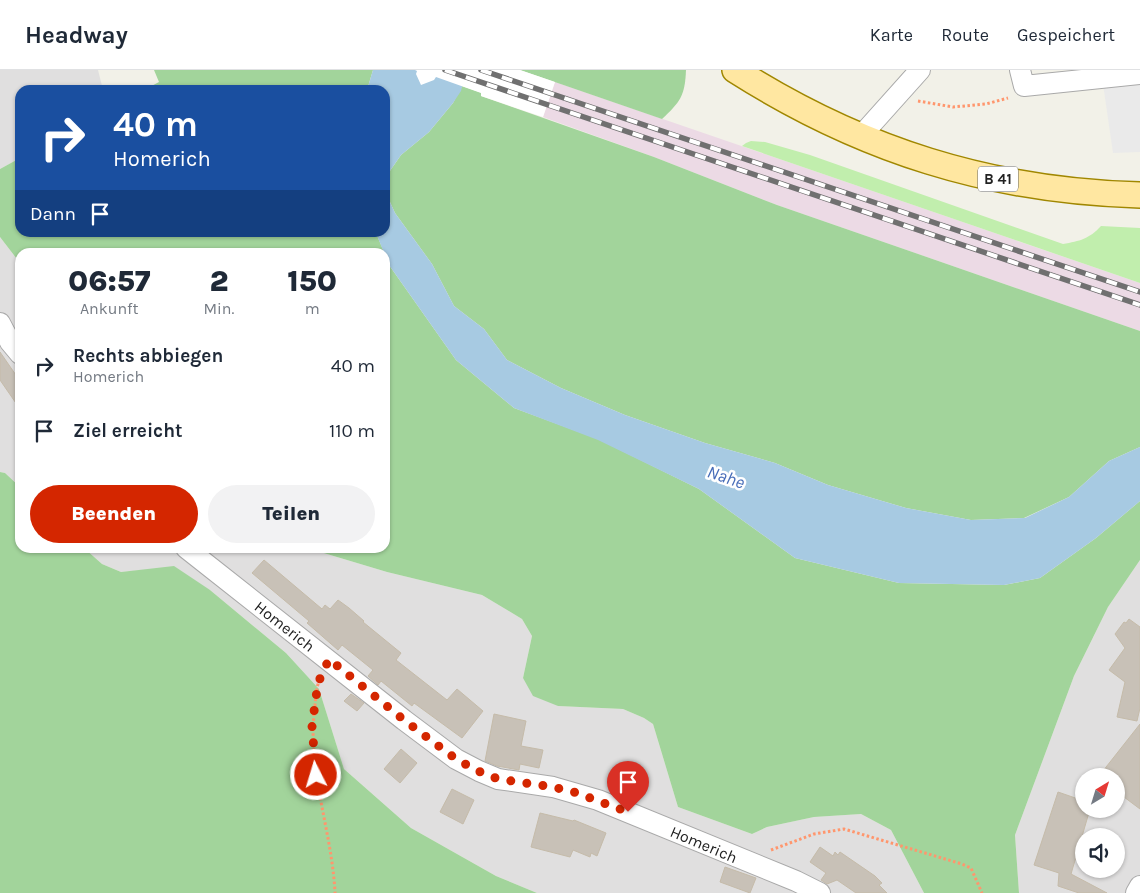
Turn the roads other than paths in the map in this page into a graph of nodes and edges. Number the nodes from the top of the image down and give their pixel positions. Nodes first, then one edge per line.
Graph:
1 (735, 70) edge
2 (920, 70) edge
3 (1140, 74) edge
4 (1022, 78) edge
5 (860, 137) junction
6 (1140, 195) edge
7 (0, 323) edge
8 (15, 348) edge
9 (192, 553) edge
10 (1140, 886) edge
11 (820, 893) edge
12 (1136, 893) edge

1 - 5 main road, B 41
2 - 5 street
3 - 4 street
5 - 6 main road, B 41
7 - 8 street
9 - 11 street, Homerich
10 - 12 street

